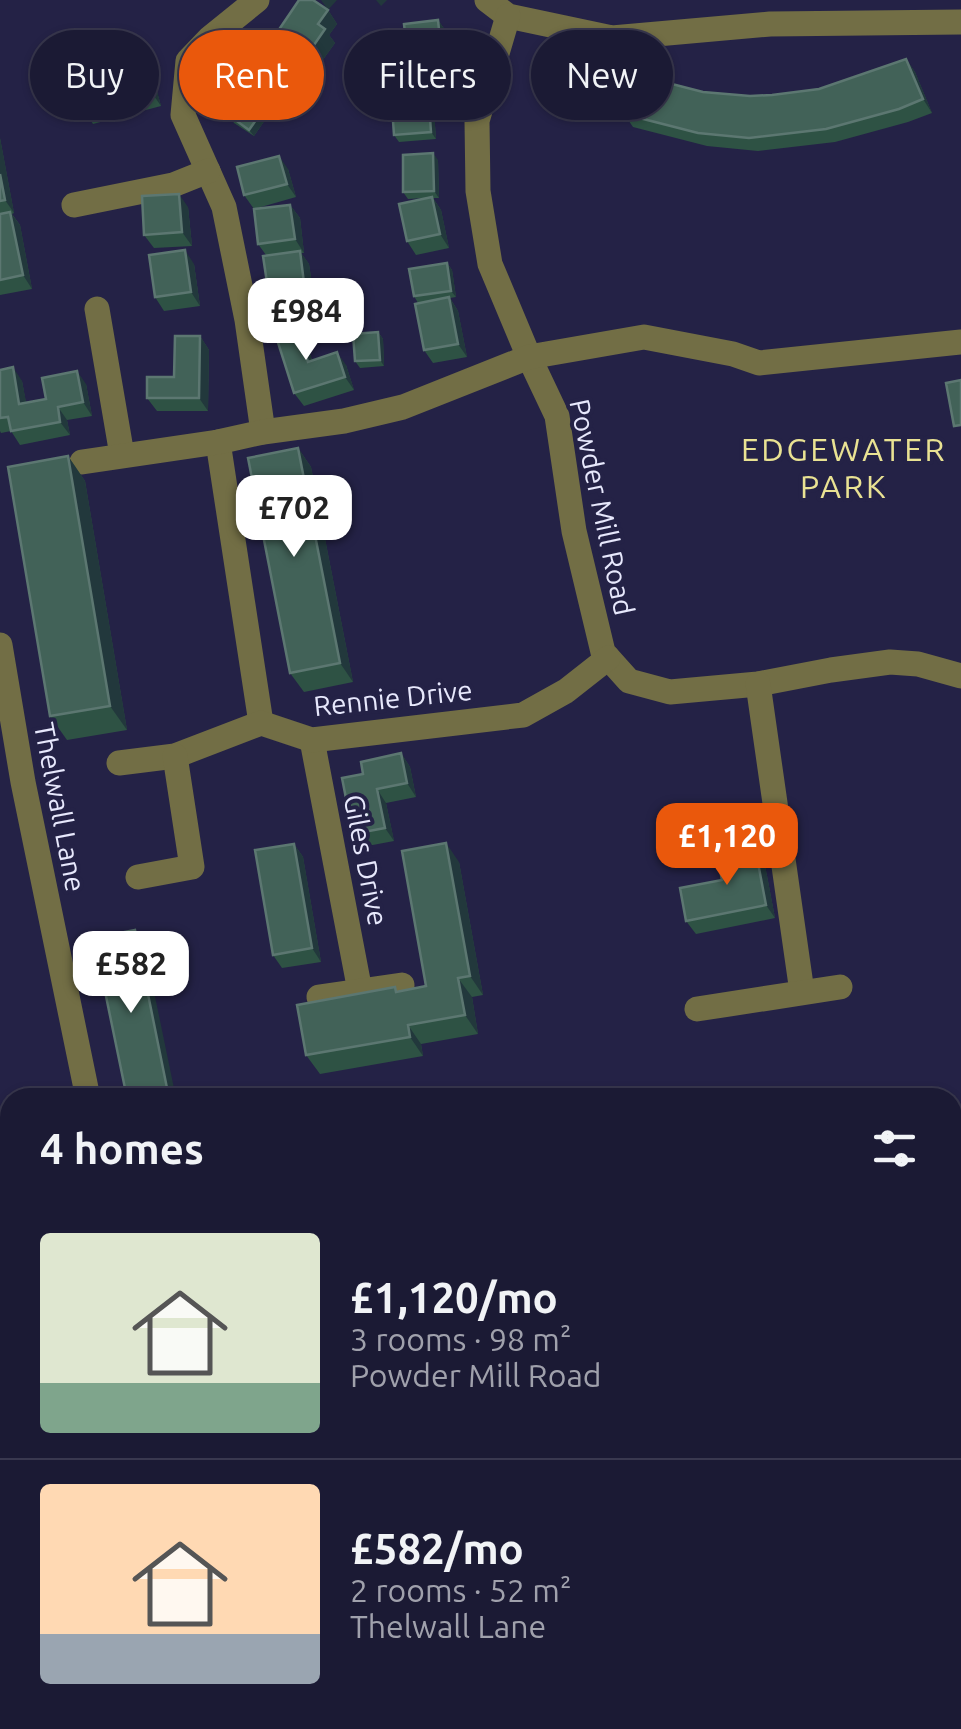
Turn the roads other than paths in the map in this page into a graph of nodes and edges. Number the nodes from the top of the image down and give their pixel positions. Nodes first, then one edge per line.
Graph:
1 (257, 0) edge
2 (487, 0) edge
3 (883, 11) edge
4 (508, 16) junction
5 (961, 22) edge
6 (208, 171) junction
7 (74, 204) dead end
8 (97, 309) dead end
9 (961, 342) edge
10 (529, 357) junction
11 (263, 432) junction
12 (218, 442) junction
13 (122, 455) junction
14 (82, 462) dead end
15 (0, 645) edge
16 (608, 658) junction
17 (961, 676) edge
18 (758, 684) junction
19 (261, 722) junction
20 (312, 740) junction
21 (175, 756) junction
22 (119, 763) dead end
23 (138, 877) dead end
24 (402, 985) dead end
25 (840, 987) dead end
26 (360, 991) junction
27 (802, 992) junction
28 (319, 997) edge
29 (698, 1009) dead end
30 (86, 1088) edge

1 - 6 street
2 - 4 street
3 - 4 street
3 - 5 street
4 - 10 street, Powder Mill Road
6 - 7 street
6 - 11 street
8 - 13 street
9 - 10 street
10 - 11 street
10 - 16 street, Powder Mill Road
11 - 12 street
12 - 13 street
12 - 19 street
13 - 14 street
15 - 30 street, Thelwall Lane
16 - 18 street, Powder Mill Road
16 - 20 street, Rennie Drive
17 - 18 street, Powder Mill Road
18 - 27 street
19 - 20 street, Rennie Drive
19 - 21 street
20 - 26 street, Giles Drive
21 - 22 street
21 - 23 street
24 - 26 street
25 - 27 street
26 - 28 street
27 - 29 street

